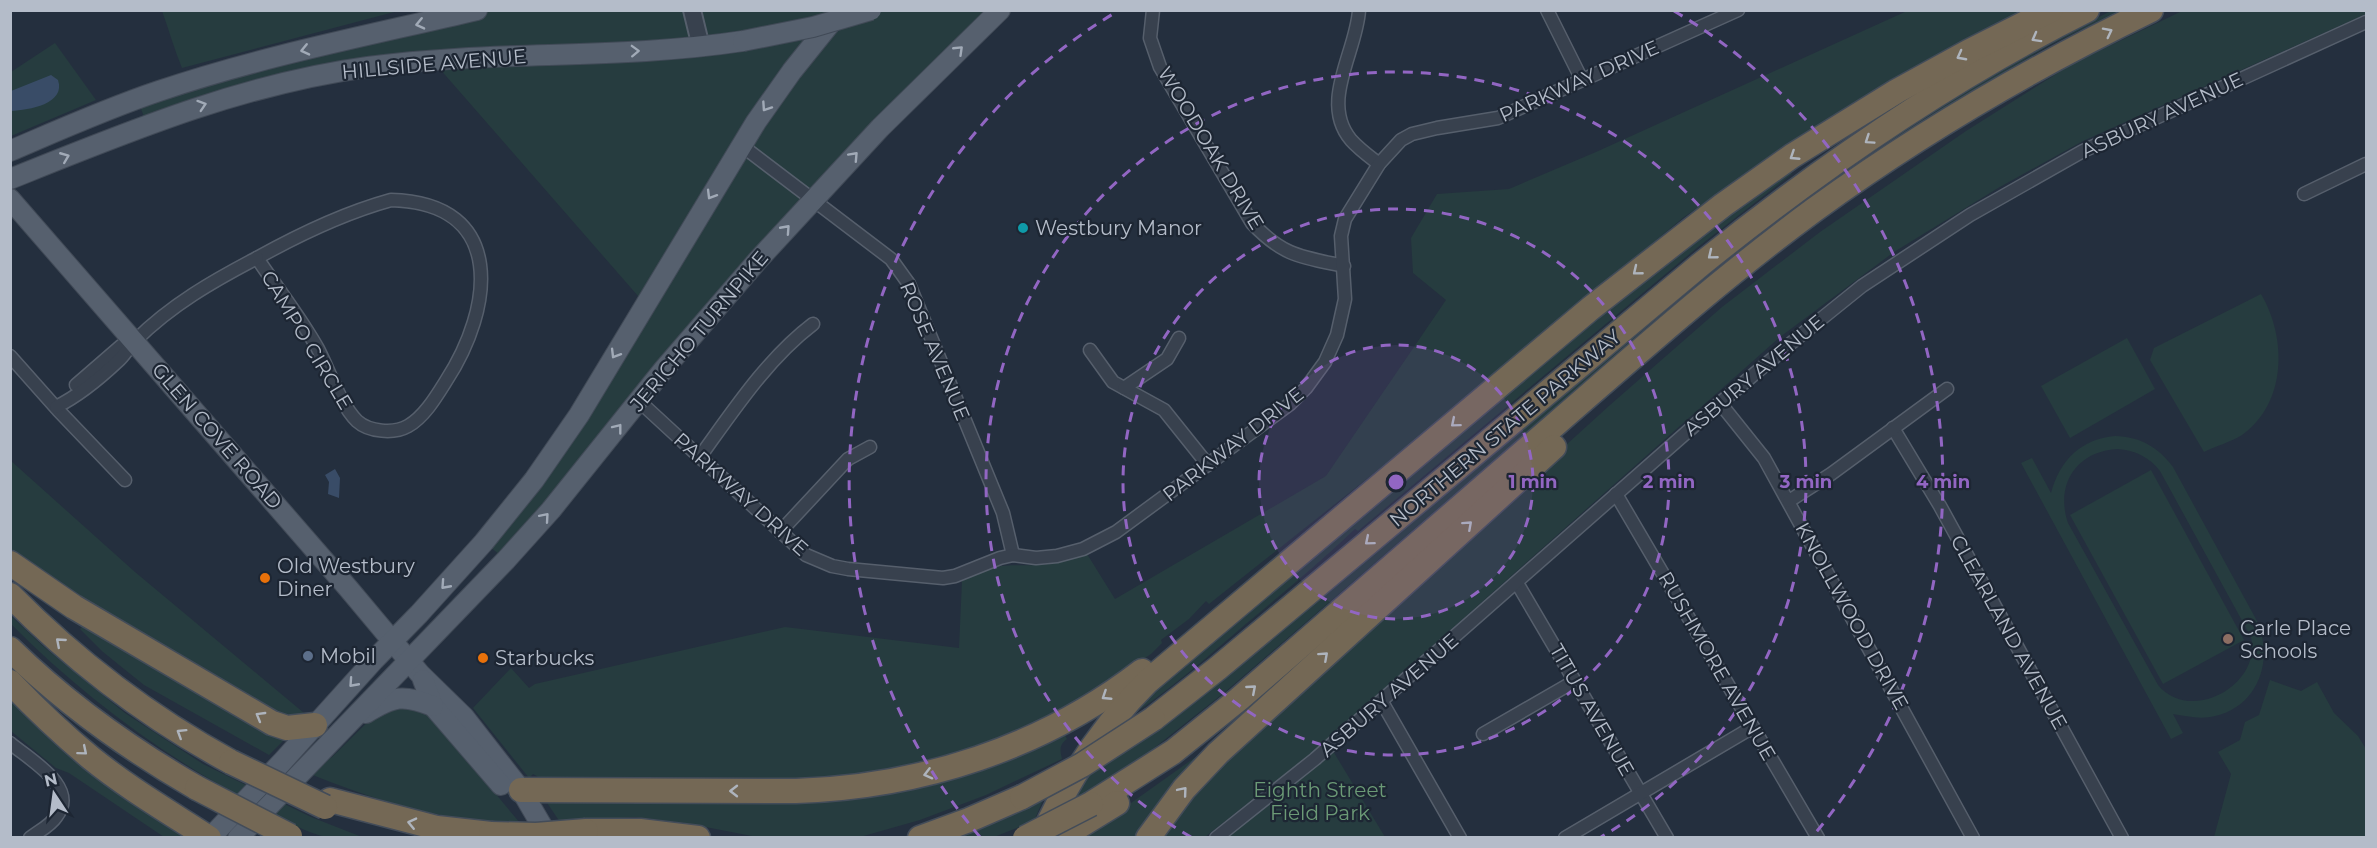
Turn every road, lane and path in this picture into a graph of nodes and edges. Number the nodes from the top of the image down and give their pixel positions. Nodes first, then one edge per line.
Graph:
1 (477, 10) edge
2 (692, 10) edge
3 (842, 10) edge
4 (871, 10) edge
5 (1000, 10) edge
6 (1153, 10) edge
7 (1359, 10) edge
8 (1547, 10) edge
9 (1738, 10) edge
10 (2050, 10) edge
11 (2087, 10) edge
12 (2151, 10) edge
13 (1720, 14) edge
14 (2367, 22) edge
15 (701, 47) junction
16 (1582, 80) junction
17 (741, 145) junction
18 (10, 151) edge
19 (1379, 164) junction
20 (2367, 164) edge
21 (10, 179) edge
22 (2304, 194) dead end
23 (10, 199) edge
24 (814, 199) junction
25 (1782, 234) junction
26 (257, 258) junction
27 (1344, 266) junction
28 (813, 324) dead end
29 (1179, 338) dead end
30 (134, 341) junction
31 (1090, 350) dead end
32 (10, 356) edge
33 (1124, 388) junction
34 (1947, 389) dead end
35 (639, 401) junction
36 (1720, 403) junction
37 (56, 407) junction
38 (1893, 428) junction
39 (870, 447) dead end
40 (699, 458) junction
41 (1208, 465) junction
42 (125, 480) dead end
43 (1616, 494) junction
44 (1789, 501) junction
45 (780, 532) junction
46 (1320, 536) junction
47 (1013, 555) junction
48 (10, 563) edge
49 (1517, 582) junction
50 (10, 596) edge
51 (393, 641) junction
52 (10, 649) edge
53 (10, 666) edge
54 (415, 668) junction
55 (1575, 681) junction
56 (10, 682) edge
57 (1382, 702) junction
58 (433, 706) junction
59 (348, 723) junction
60 (315, 725) junction
61 (1753, 727) junction
62 (1483, 734) dead end
63 (10, 743) edge
64 (1173, 752) junction
65 (520, 790) junction
66 (1641, 793) junction
67 (189, 803) junction
68 (328, 803) junction
69 (1067, 834) edge
70 (30, 837) edge
71 (210, 837) edge
72 (238, 837) edge
73 (256, 837) edge
74 (292, 837) edge
75 (401, 837) edge
76 (548, 837) edge
77 (698, 837) edge
78 (920, 837) edge
79 (1025, 837) edge
80 (1042, 837) edge
81 (1148, 837) edge
82 (1216, 837) edge
83 (1460, 837) edge
84 (1565, 837) edge
85 (1667, 837) edge
86 (1818, 837) edge
87 (1973, 837) edge
88 (2122, 837) edge

1 -> 18 main road, HILLSIDE AVENUE
2 - 15 street
3 -> 17 main road
4 - 15 main road, HILLSIDE AVENUE, bridge
24 -> 5 main road, JERICHO TURNPIKE
6 - 27 street, WOODOAK DRIVE
7 - 19 street
8 - 16 street
9 - 13 street, PARKWAY DRIVE
10 -> 46 highway
11 -> 78 highway, NORTHERN STATE PARKWAY, bridge
25 -> 12 highway, NORTHERN STATE PARKWAY
13 - 16 street, PARKWAY DRIVE
14 - 36 street, ASBURY AVENUE
21 -> 15 main road, HILLSIDE AVENUE
16 - 19 street, PARKWAY DRIVE
17 - 24 street, ROSE AVENUE
17 -> 51 main road
19 - 27 street, PARKWAY DRIVE
20 - 22 street
23 - 30 main road, GLEN COVE ROAD
35 -> 24 main road, JERICHO TURNPIKE
24 - 47 street, ROSE AVENUE
64 -> 25 highway, NORTHERN STATE PARKWAY
81 -> 25 highway
26 - 26 street, CAMPO CIRCLE
26 - 30 street, CAMPO CIRCLE
27 - 41 street, PARKWAY DRIVE
28 - 40 street
29 - 33 street
30 - 37 street, CAMPO CIRCLE
30 - 51 main road, GLEN COVE ROAD
31 - 33 street
32 - 37 street
33 - 41 street
34 - 38 street
35 - 40 street, PARKWAY DRIVE
54 -> 35 main road, JERICHO TURNPIKE
36 - 43 street, ASBURY AVENUE
36 - 44 street, KNOLLWOOD DRIVE
37 - 42 street
38 - 44 street
38 - 88 street, CLEARLAND AVENUE
39 - 45 street
40 - 45 street, PARKWAY DRIVE
41 - 47 street, PARKWAY DRIVE
43 - 49 street, ASBURY AVENUE
43 - 61 street, RUSHMORE AVENUE
44 - 87 street, KNOLLWOOD DRIVE
45 - 47 street, PARKWAY DRIVE
46 -> 65 highway
46 - 80 highway
60 -> 48 highway
49 - 55 street, TITUS AVENUE
49 - 57 street, ASBURY AVENUE
68 -> 50 highway, bridge
51 - 54 main road, GLEN COVE ROAD
51 -> 60 main road
52 - 67 highway
53 - 67 highway
54 - 58 main road, GLEN COVE ROAD
54 - 59 main road, JERICHO TURNPIKE
54 - 65 main road, GLEN COVE ROAD
55 - 62 street
55 - 66 street, TITUS AVENUE
56 -> 67 highway
57 - 82 street, ASBURY AVENUE
57 - 83 street
58 - 59 main road
58 - 76 main road, GLEN COVE ROAD
59 - 72 main road, JERICHO TURNPIKE
60 - 71 main road
61 - 66 street
61 - 86 street, RUSHMORE AVENUE
63 - 70 street
64 - 69 highway
64 - 79 highway, NORTHERN STATE PARKWAY, bridge
65 - 76 main road, GLEN COVE ROAD
66 - 84 street
66 - 85 street, TITUS AVENUE
67 - 71 highway
67 - 73 highway
67 - 74 highway, bridge
68 - 75 highway
77 -> 68 highway, bridge

